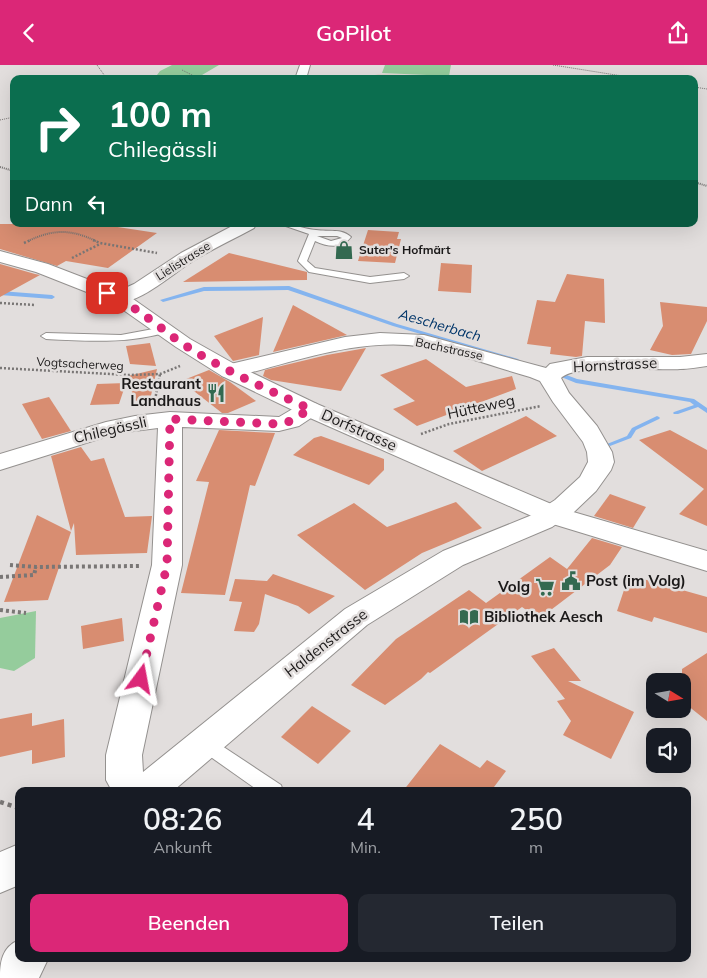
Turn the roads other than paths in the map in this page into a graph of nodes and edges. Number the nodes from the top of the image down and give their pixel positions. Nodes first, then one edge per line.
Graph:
1 (242, 227) edge
2 (292, 227) edge
3 (0, 256) edge
4 (404, 276) dead end
5 (119, 298) junction
6 (164, 330) junction
7 (46, 336) dead end
8 (707, 361) edge
9 (230, 371) junction
10 (554, 373) junction
11 (310, 409) junction
12 (161, 420) junction
13 (0, 462) edge
14 (553, 515) junction
15 (707, 561) edge
16 (204, 743) junction
17 (133, 787) edge
18 (152, 787) edge
19 (268, 787) edge
20 (15, 865) edge
21 (0, 874) edge
22 (24, 962) edge
23 (16, 978) edge

1 - 5 street, Lielistrasse
2 - 4 lane
3 - 5 street, Dorfstrasse
5 - 6 street, Dorfstrasse
6 - 7 lane
6 - 9 street, Dorfstrasse
8 - 10 street, Hornstrasse
9 - 10 street, Bachstrasse
9 - 11 street, Dorfstrasse
10 - 14 street
11 - 12 street, Chilegässli
11 - 14 street, Dorfstrasse
12 - 13 street, Chilegässli
12 - 17 street
14 - 15 street, Dorfstrasse
14 - 16 street, Haldenstrasse
16 - 18 street, Haldenstrasse
16 - 19 lane
20 - 21 street
22 - 23 street

